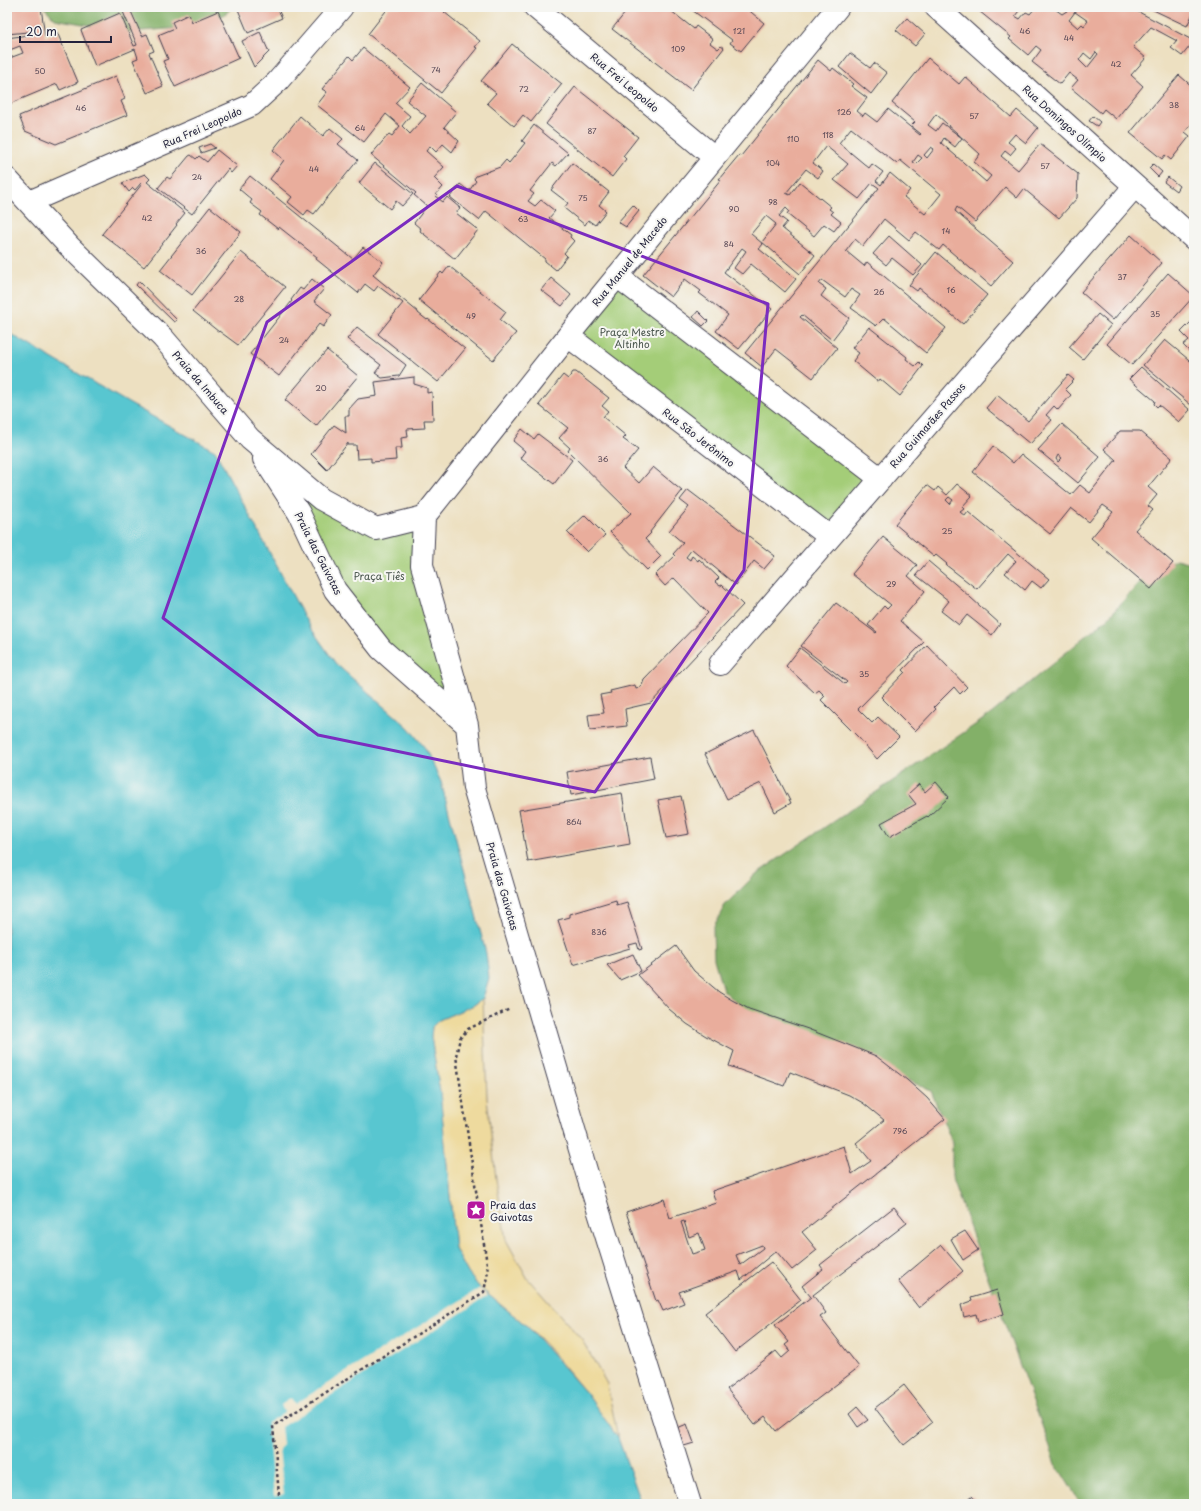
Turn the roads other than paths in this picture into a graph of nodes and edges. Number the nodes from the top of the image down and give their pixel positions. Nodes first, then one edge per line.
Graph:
1 (342, 7) edge
2 (535, 7) edge
3 (838, 7) edge
4 (936, 7) edge
5 (714, 157) junction
6 (7, 179) edge
7 (1135, 186) junction
8 (29, 202) junction
9 (1194, 239) edge
10 (617, 276) junction
11 (568, 336) junction
12 (250, 439) junction
13 (881, 479) junction
14 (424, 517) junction
15 (830, 537) junction
16 (720, 664) dead end
17 (467, 725) junction
18 (690, 1504) edge

1 - 8 street, Rua Frei Leopoldo
2 - 5 street, Rua Frei Leopoldo
3 - 5 street, Rua Manuel de Macedo
4 - 7 street, Rua Domingos Olímpio
5 - 10 street, Rua Manuel de Macedo
6 - 8 street, Praia da Imbuca
7 - 9 street, Rua Domingos Olímpio
7 - 13 street, Rua Guimarães Passos
8 - 12 street, Praia da Imbuca
10 - 11 street, Rua Manuel de Macedo
10 - 13 street
11 - 14 street, Rua Manuel de Macedo
11 - 15 street, Rua São Jerônimo
12 - 14 street, Praia da Imbuca
12 - 17 street, Praia das Gaivotas
13 - 15 street, Rua Guimarães Passos
14 - 17 street, Praia das Gaivotas
15 - 16 street, Rua Guimarães Passos
17 - 18 street, Praia das Gaivotas

